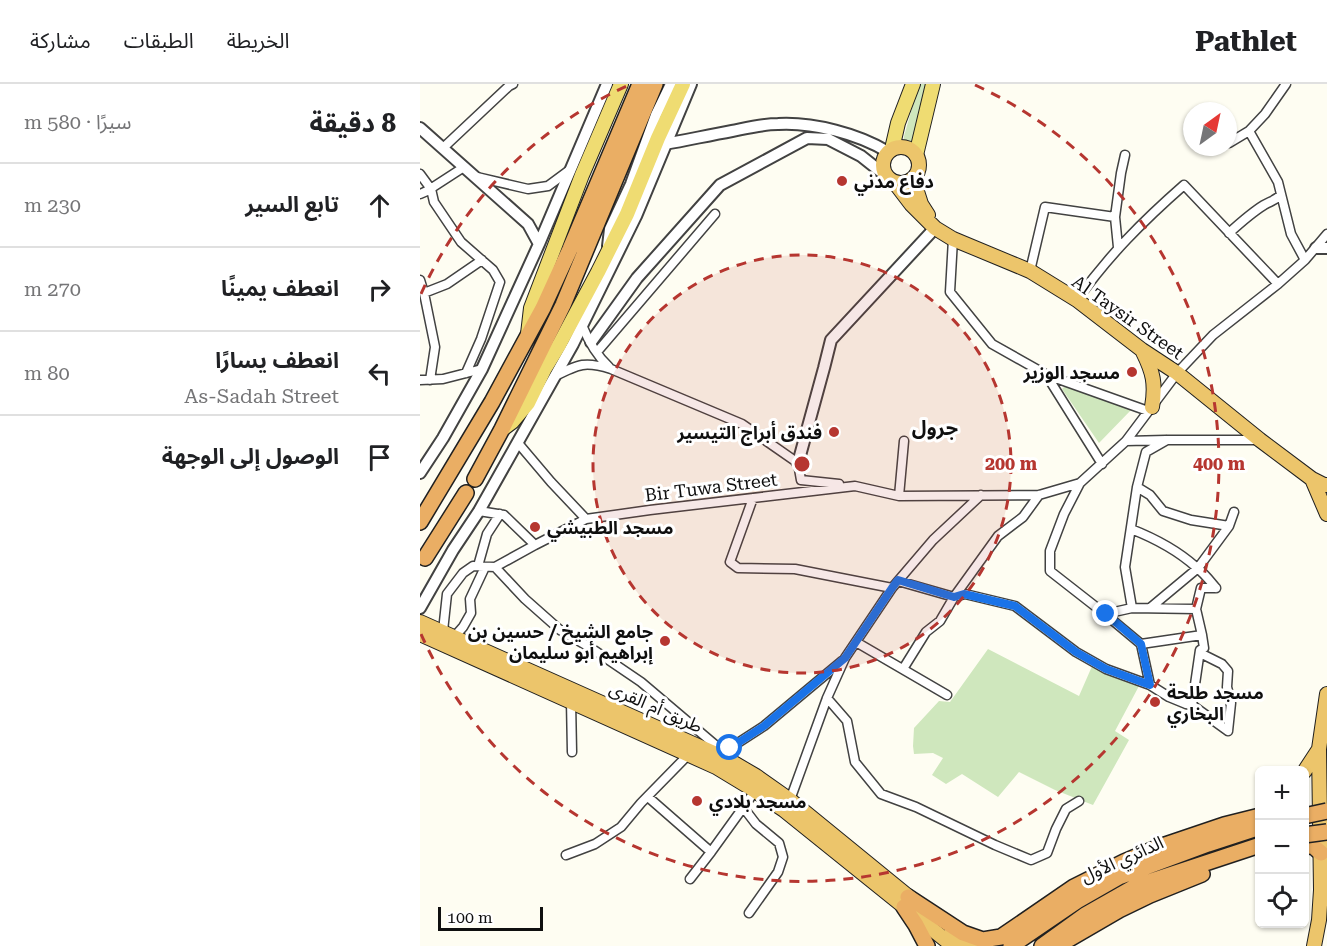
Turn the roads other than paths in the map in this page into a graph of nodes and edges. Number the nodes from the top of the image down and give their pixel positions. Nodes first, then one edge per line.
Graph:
1 (513, 84) edge
2 (607, 84) edge
3 (621, 84) edge
4 (640, 84) edge
5 (655, 84) edge
6 (671, 84) edge
7 (683, 84) edge
8 (691, 84) edge
9 (913, 84) edge
10 (933, 84) edge
11 (1286, 84) edge
12 (420, 128) edge
13 (1249, 131) junction
14 (829, 134) junction
15 (1237, 138) edge
16 (665, 144) junction
17 (443, 148) junction
18 (890, 150) junction
19 (916, 155) junction
20 (1125, 155) dead end
21 (464, 167) junction
22 (571, 168) junction
23 (420, 174) edge
24 (476, 177) junction
25 (890, 179) junction
26 (913, 179) junction
27 (431, 189) junction
28 (420, 194) edge
29 (1281, 195) junction
30 (715, 214) dead end
31 (1115, 217) junction
32 (935, 228) junction
33 (1229, 233) junction
34 (1327, 234) edge
35 (953, 239) junction
36 (539, 244) junction
37 (1118, 247) junction
38 (1322, 248) edge
39 (607, 256) junction
40 (1305, 260) junction
41 (482, 261) junction
42 (1030, 271) junction
43 (420, 280) edge
44 (1278, 284) junction
45 (424, 294) junction
46 (1077, 300) junction
47 (582, 325) junction
48 (528, 334) junction
49 (594, 347) junction
50 (1142, 350) junction
51 (482, 369) junction
52 (611, 369) junction
53 (466, 373) junction
54 (1177, 374) junction
55 (1047, 375) junction
56 (555, 376) junction
57 (425, 380) edge
58 (1150, 409) junction
59 (502, 429) junction
60 (1167, 440) junction
61 (1260, 440) junction
62 (904, 441) dead end
63 (1126, 441) junction
64 (518, 443) junction
65 (424, 459) edge
66 (798, 463) junction
67 (1102, 464) junction
68 (420, 473) edge
69 (475, 478) dead end
70 (1312, 479) junction
71 (1080, 483) junction
72 (1327, 485) edge
73 (855, 486) junction
74 (1137, 487) junction
75 (466, 493) dead end
76 (981, 495) junction
77 (1039, 495) junction
78 (899, 496) junction
79 (753, 498) junction
80 (1325, 509) edge
81 (479, 511) junction
82 (1234, 512) dead end
83 (500, 514) junction
84 (586, 519) junction
85 (420, 522) edge
86 (1229, 526) junction
87 (1131, 529) junction
88 (535, 545) junction
89 (425, 558) dead end
90 (486, 567) junction
91 (1198, 568) junction
92 (439, 574) junction
93 (898, 580) junction
94 (420, 587) edge
95 (892, 588) junction
96 (954, 597) junction
97 (420, 608) edge
98 (1132, 608) junction
99 (1150, 608) junction
100 (1196, 609) junction
101 (1106, 614) junction
102 (420, 622) edge
103 (420, 634) edge
104 (449, 634) junction
105 (1202, 635) junction
106 (856, 642) junction
107 (1141, 644) junction
108 (1200, 653) junction
109 (845, 658) junction
110 (903, 669) junction
111 (1150, 685) junction
112 (1327, 694) edge
113 (947, 695) dead end
114 (828, 698) junction
115 (571, 701) junction
116 (1192, 705) junction
117 (1320, 749) junction
118 (715, 750) junction
119 (572, 752) dead end
120 (689, 754) junction
121 (1309, 766) edge
122 (755, 791) junction
123 (648, 797) junction
124 (790, 800) junction
125 (1079, 801) dead end
126 (743, 807) junction
127 (1309, 808) edge
128 (1327, 811) edge
129 (1309, 815) edge
130 (1255, 817) edge
131 (1255, 829) edge
132 (1327, 832) edge
133 (1309, 834) edge
134 (1309, 846) edge
135 (1255, 847) edge
136 (711, 852) junction
137 (1321, 853) junction
138 (566, 855) dead end
139 (1255, 857) edge
140 (690, 879) dead end
141 (906, 902) junction
142 (749, 913) dead end
143 (926, 945) edge
144 (953, 946) edge
145 (971, 946) edge
146 (1011, 946) edge
147 (1042, 946) edge
148 (1057, 946) edge
149 (1314, 946) edge

1 - 17 street
2 - 22 street
3 - 48 main road
4 - 48 highway
5 - 59 highway
6 - 39 street
7 - 39 main road
8 - 16 street
9 - 18 main road
10 - 19 main road
11 - 13 street
12 - 17 street
13 - 15 street
13 - 29 street
14 - 16 street
14 - 18 street
14 - 25 street, Al Taysir Street
14 - 49 street
16 - 47 street
17 - 21 street
18 - 19 highway
18 - 25 highway
19 - 26 highway
20 - 31 street
21 - 24 street
21 - 27 street
22 - 24 street
22 - 36 street
23 - 27 street
24 - 36 street
25 - 26 highway
25 - 32 highway, Al Taysir Street
26 - 32 highway
27 - 28 street
27 - 41 street
29 - 33 street
29 - 40 street
30 - 49 street
31 - 37 street
31 - 42 street
32 - 35 highway, Al Taysir Street
32 - 66 street
33 - 37 street
33 - 44 street
34 - 38 street, Bir Tuwa Street
35 - 42 highway, Al Taysir Street
35 - 55 street
36 - 51 street
37 - 46 street
38 - 40 street, Bir Tuwa Street
39 - 59 main road
40 - 44 street, Bir Tuwa Street
41 - 45 street
41 - 53 street
42 - 46 highway, Al Taysir Street
43 - 45 street
44 - 54 street, Bir Tuwa Street
45 - 57 street
46 - 50 highway, Al Taysir Street
47 - 49 street
47 - 56 street
48 - 85 highway
49 - 52 street
50 - 54 highway, Al Taysir Street
50 - 58 highway
51 - 53 street
51 - 65 street
52 - 56 street
52 - 66 street
53 - 57 street
54 - 58 street, Bir Tuwa Street
54 - 61 highway, Al Taysir Street
55 - 58 street
55 - 67 street
56 - 64 street
58 - 63 street, Bir Tuwa Street
59 - 69 highway
60 - 61 street
60 - 63 street
60 - 74 street
61 - 70 highway, Al Taysir Street
62 - 78 street
63 - 67 street, Bir Tuwa Street
64 - 81 street
64 - 84 street
65 - 68 street
66 - 73 street
67 - 71 street, Bir Tuwa Street
70 - 72 highway
70 - 80 highway, Al Taysir Street
71 - 77 street, Bir Tuwa Street
71 - 101 street
73 - 78 street, Bir Tuwa Street
73 - 79 street, Bir Tuwa Street
74 - 86 street
74 - 87 street
75 - 89 highway
76 - 77 street, Bir Tuwa Street
76 - 78 street, Bir Tuwa Street
76 - 93 street
77 - 96 street
79 - 84 street, Bir Tuwa Street
79 - 95 street
81 - 83 street
81 - 92 street
82 - 86 street
83 - 88 street
83 - 90 street
84 - 88 street, Bir Tuwa Street
86 - 91 street
87 - 91 street
87 - 98 street
88 - 90 street, Bir Tuwa Street
90 - 104 street
90 - 104 street, Bir Tuwa Street
90 - 118 street
91 - 99 street
91 - 100 street
92 - 94 street
92 - 97 street
93 - 95 street
93 - 96 street
95 - 106 street
96 - 110 street
96 - 111 street
98 - 99 street
98 - 101 street
99 - 100 street
100 - 105 street
101 - 107 street
102 - 104 highway, طريق أم القرى
103 - 115 highway, طريق أم القرى
104 - 118 highway, طريق أم القرى
105 - 107 street
105 - 108 street
106 - 109 street
106 - 110 street
107 - 111 street
108 - 116 street
108 - 116 street
109 - 114 street
109 - 118 street
110 - 113 street
111 - 116 street
112 - 117 highway
114 - 124 street
114 - 125 street
115 - 119 street
115 - 120 highway, طريق أم القرى
117 - 121 highway
117 - 137 highway
118 - 120 highway
118 - 124 highway, طريق أم القرى
120 - 122 highway, طريق أم القرى
120 - 123 street
122 - 126 street
122 - 141 highway, طريق أم القرى
123 - 136 street
123 - 138 street
124 - 141 highway, طريق أم القرى
126 - 136 street
126 - 142 street
127 - 128 highway
128 - 129 highway, bridge
130 - 141 highway
131 - 146 highway, الدائري الأول
132 - 133 highway, bridge
134 - 137 highway
135 - 147 highway, الدائري الأول
136 - 140 street
137 - 149 highway
139 - 148 highway
141 - 143 highway
141 - 144 highway, طريق أم القرى
141 - 145 highway, طريق أم القرى

